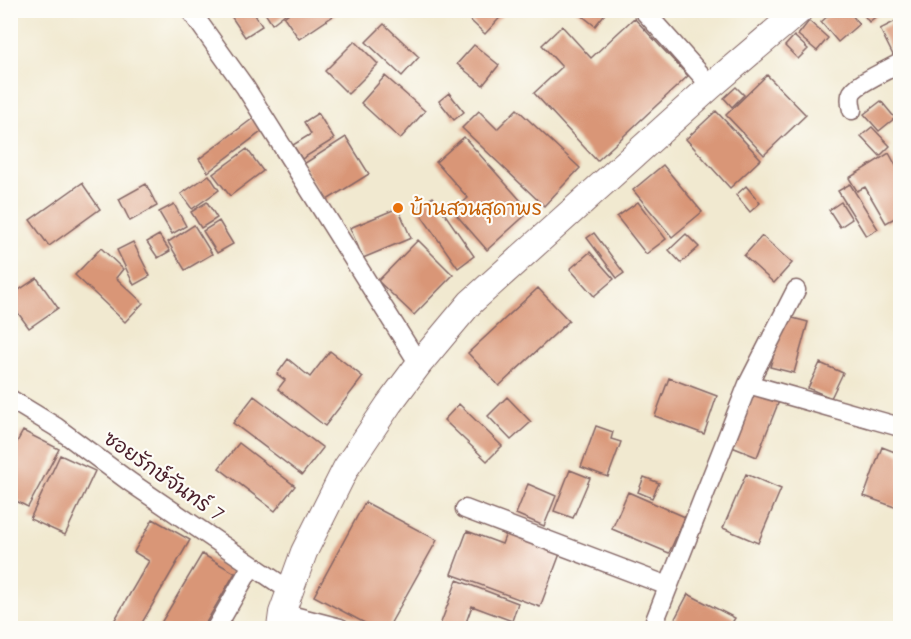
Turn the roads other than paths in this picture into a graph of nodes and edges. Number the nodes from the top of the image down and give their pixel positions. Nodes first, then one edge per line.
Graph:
1 (190, 10) edge
2 (643, 10) edge
3 (800, 10) edge
4 (900, 63) edge
5 (711, 86) junction
6 (852, 110) dead end
7 (796, 290) dead end
8 (419, 364) junction
9 (748, 384) junction
10 (10, 399) edge
11 (900, 427) edge
12 (465, 509) dead end
13 (252, 565) junction
14 (668, 586) junction
15 (284, 611) edge
16 (216, 628) edge
17 (339, 628) edge
18 (652, 628) edge

1 - 8 street
2 - 5 street
3 - 5 main road
4 - 6 street
5 - 8 main road
7 - 9 street
8 - 15 main road
9 - 11 street
9 - 14 street
10 - 13 street, ซอยรักษ์จันทร์ 7
12 - 14 street
13 - 15 street, ซอยรักษ์จันทร์ 7
13 - 16 street
14 - 18 street
15 - 17 street, ซอยรักษ์จันทร์ 7

